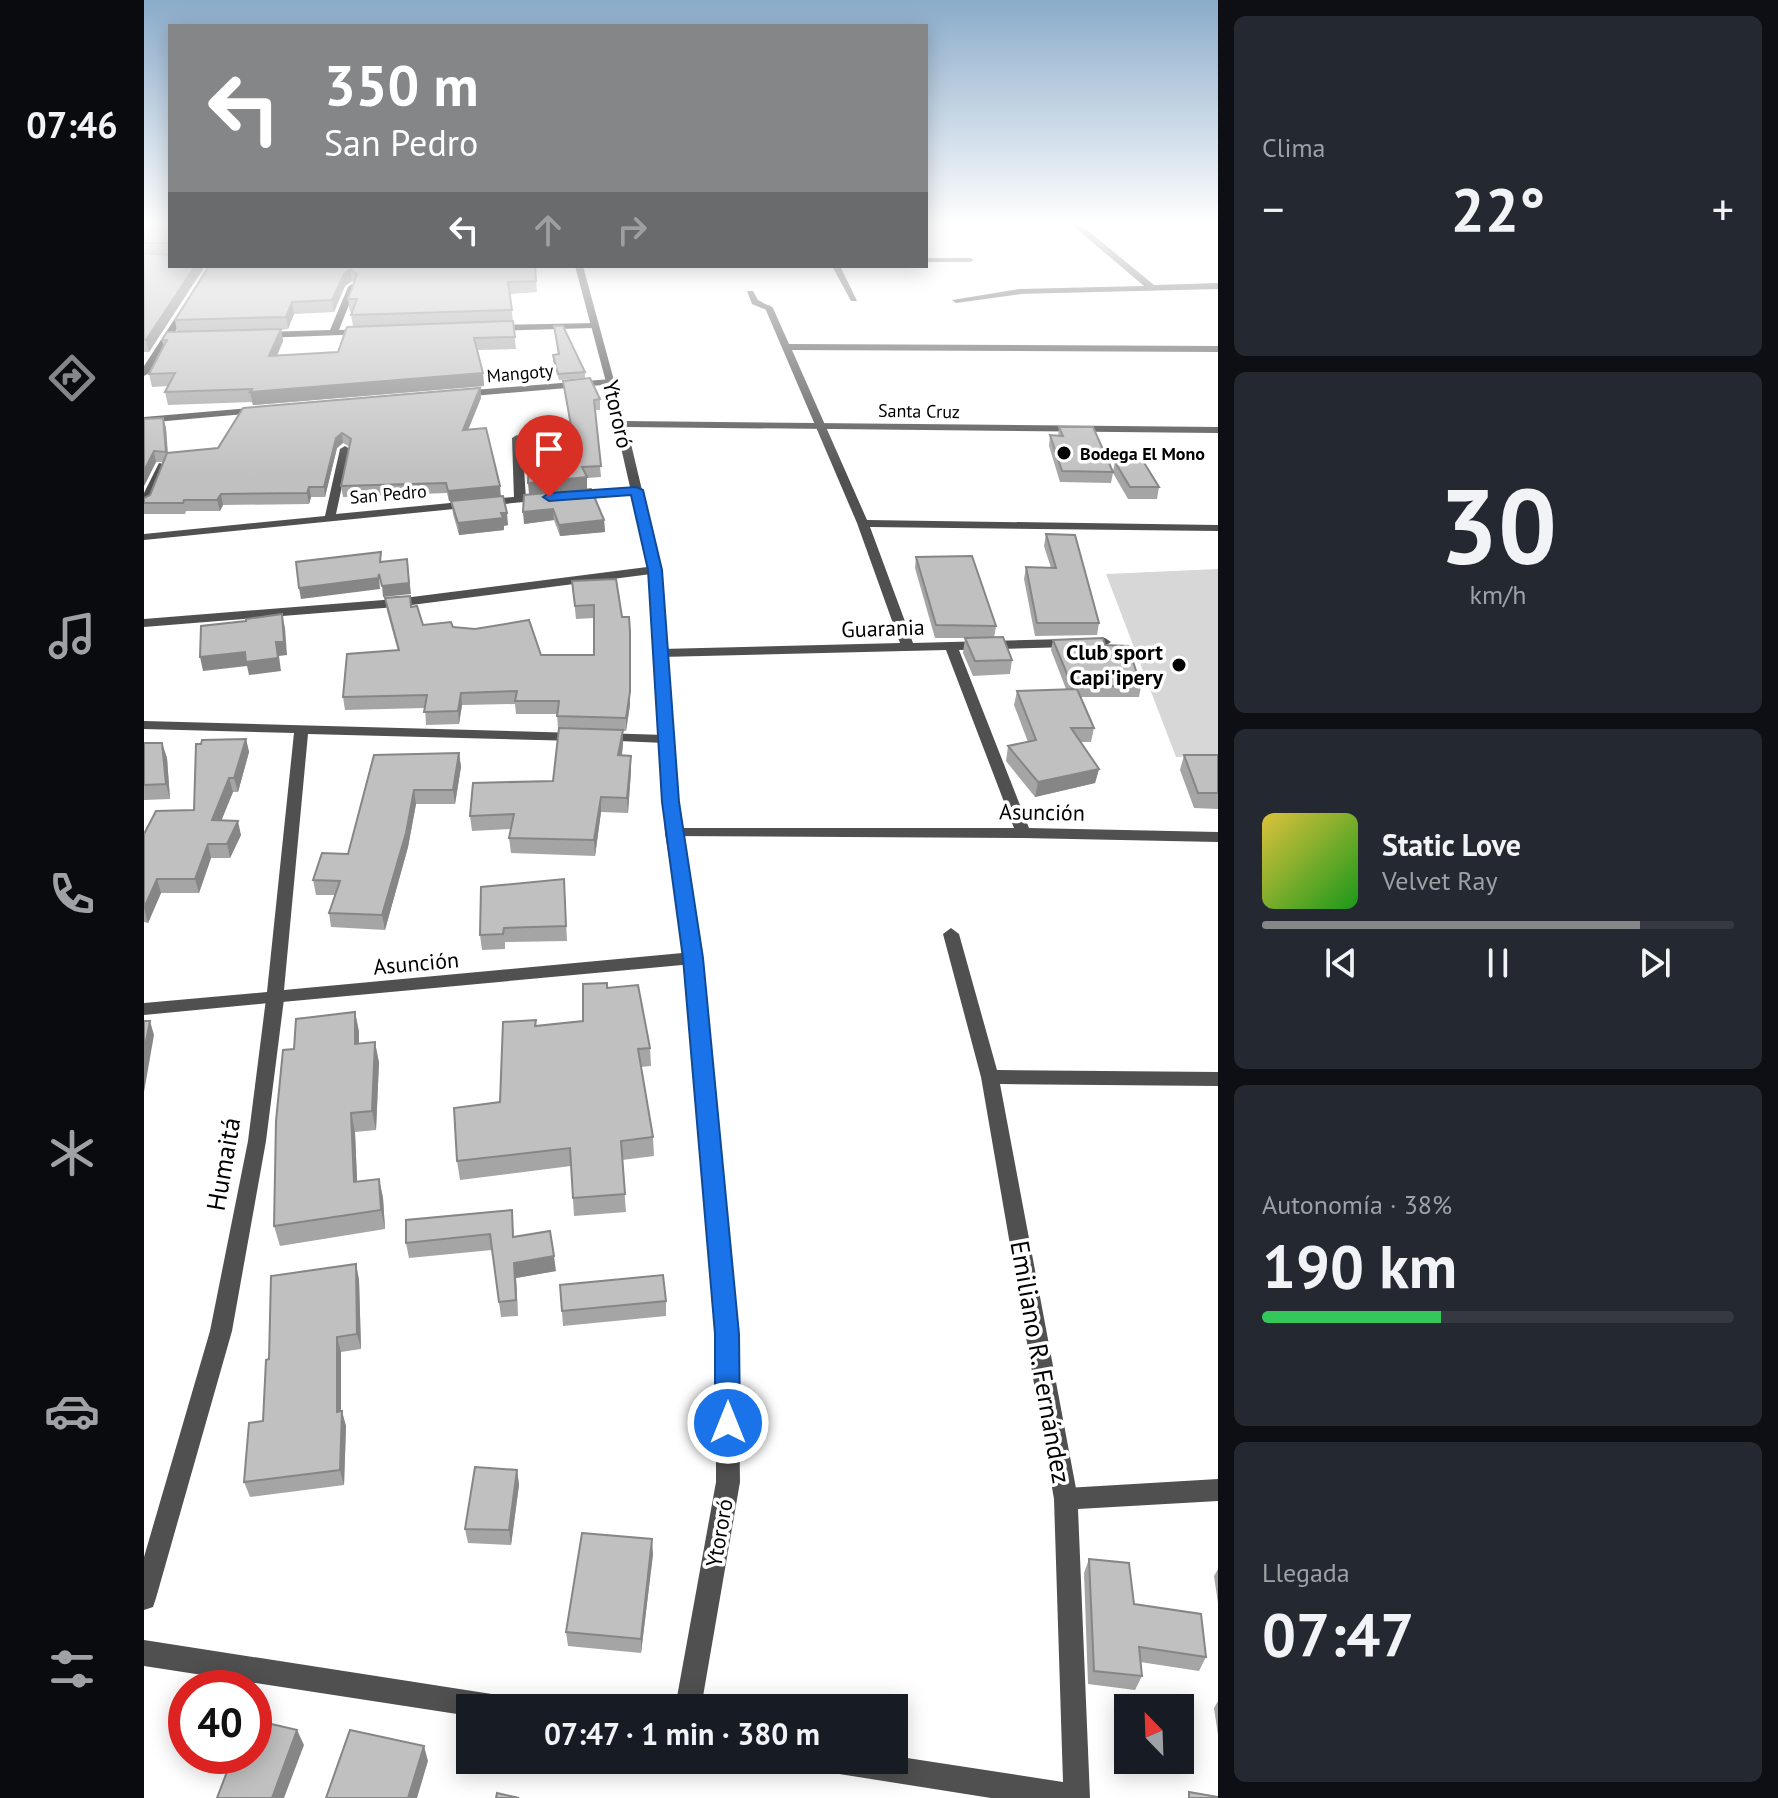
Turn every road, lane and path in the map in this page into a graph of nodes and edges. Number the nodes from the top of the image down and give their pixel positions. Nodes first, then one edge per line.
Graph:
1 (186, 309) edge
2 (343, 309) edge
3 (589, 309) edge
4 (769, 309) edge
5 (593, 325) junction
6 (486, 329) edge
7 (379, 332) edge
8 (333, 333) junction
9 (257, 336) edge
10 (181, 338) edge
11 (166, 339) junction
12 (787, 347) junction
13 (1218, 349) edge
14 (145, 368) edge
15 (611, 382) junction
16 (455, 394) edge
17 (268, 410) edge
18 (144, 420) edge
19 (620, 424) junction
20 (818, 426) junction
21 (1218, 430) edge
22 (517, 438) dead end
23 (345, 449) edge
24 (163, 465) edge
25 (636, 490) junction
26 (520, 499) junction
27 (144, 504) edge
28 (330, 517) junction
29 (863, 523) junction
30 (1218, 528) edge
31 (144, 537) edge
32 (655, 570) junction
33 (144, 623) edge
34 (1105, 642) edge
35 (951, 646) junction
36 (908, 647) junction
37 (661, 653) junction
38 (144, 725) edge
39 (302, 728) junction
40 (665, 739) junction
41 (673, 833) junction
42 (1023, 833) junction
43 (1218, 837) edge
44 (951, 934) dead end
45 (693, 958) junction
46 (275, 999) junction
47 (144, 1009) edge
48 (990, 1077) junction
49 (1218, 1079) edge
50 (1218, 1490) edge
51 (1066, 1499) junction
52 (144, 1598) edge
53 (144, 1653) edge
54 (690, 1694) edge
55 (456, 1701) edge
56 (908, 1772) edge
57 (1077, 1798) edge

1 - 11 street
2 - 8 street
3 - 5 street, Ytororó
4 - 12 street
5 - 6 street
5 - 15 street, Ytororó
7 - 8 street
8 - 9 street
10 - 11 street
11 - 14 street
12 - 13 street
12 - 20 street
15 - 16 street, Mangoty
15 - 19 street, Ytororó
17 - 18 street
19 - 20 street, Santa Cruz
19 - 25 street, Ytororó
20 - 21 street, Santa Cruz
20 - 29 street
22 - 26 street
23 - 28 street
24 - 27 street
25 - 26 street, San Pedro
25 - 32 street, Ytororó
26 - 28 street, San Pedro
28 - 31 street, San Pedro
29 - 30 street
29 - 36 street
32 - 33 street
32 - 37 street, Ytororó
34 - 35 street, Guarania
35 - 36 street, Guarania
35 - 42 street
36 - 37 street, Guarania
37 - 40 street, Ytororó
38 - 39 street
39 - 40 street
39 - 46 street, Humaitá
40 - 41 street, Ytororó
41 - 42 street, Asunción
41 - 45 street, Ytororó
42 - 43 street, Asunción
44 - 48 street, Emiliano R. Fernández
45 - 46 street, Asunción
45 - 54 street, Ytororó
46 - 47 street, Asunción
46 - 52 street, Humaitá
48 - 49 street
48 - 51 street, Emiliano R. Fernández
50 - 51 street
51 - 57 street, Emiliano R. Fernández
53 - 55 street
56 - 57 street

